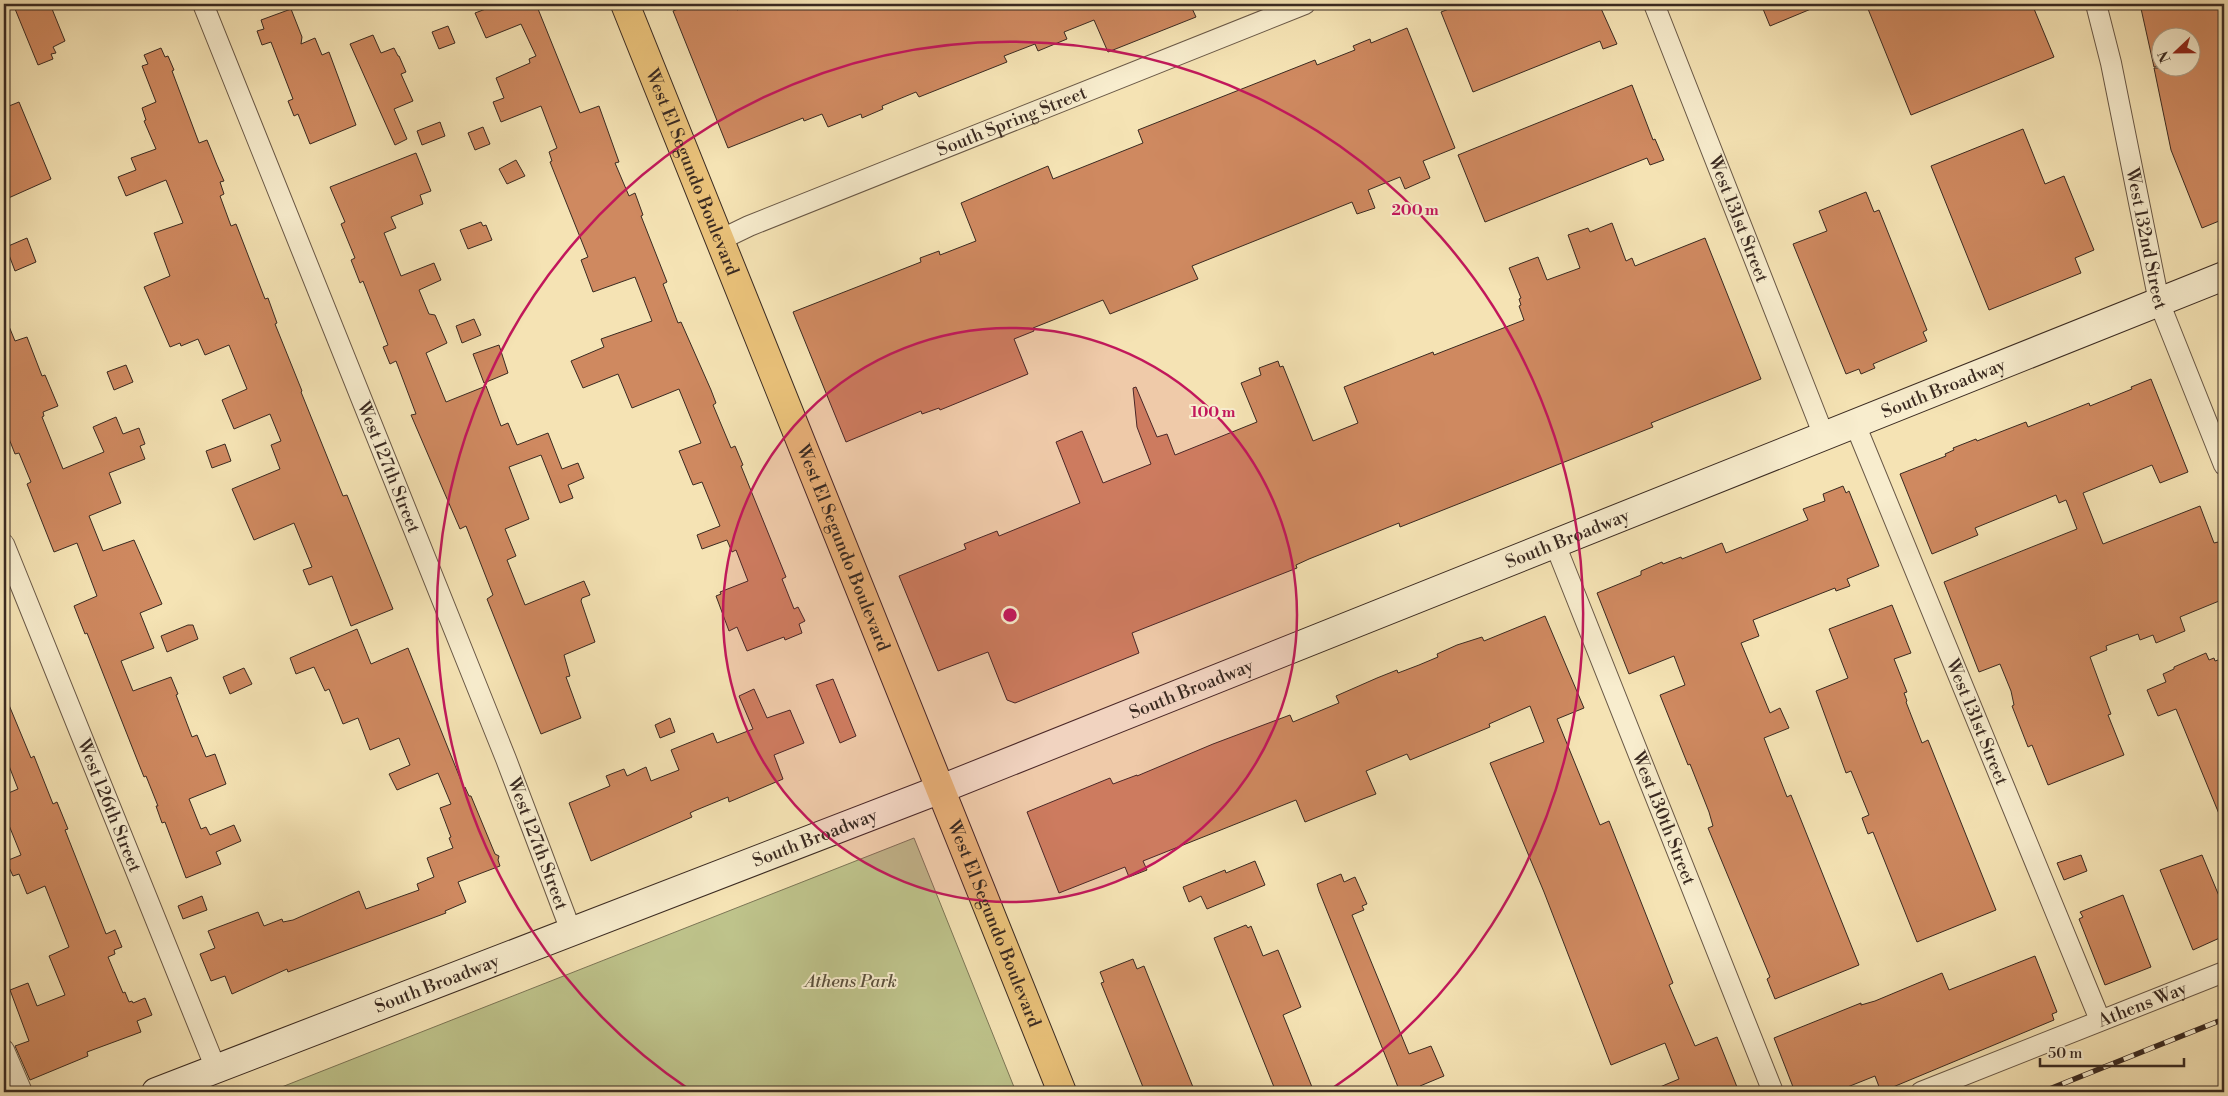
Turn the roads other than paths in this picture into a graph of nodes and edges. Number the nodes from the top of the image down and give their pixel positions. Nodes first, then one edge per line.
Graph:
1 (203, 4) edge
2 (625, 4) edge
3 (1305, 4) edge
4 (1654, 4) edge
5 (2096, 4) edge
6 (720, 240) junction
7 (2224, 276) edge
8 (2159, 302) junction
9 (1855, 424) junction
10 (1824, 436) junction
11 (2224, 465) edge
12 (4, 544) edge
13 (1555, 544) junction
14 (940, 789) junction
15 (571, 931) junction
16 (2224, 972) edge
17 (2100, 1020) junction
18 (4, 1050) edge
19 (216, 1069) junction
20 (22, 1092) edge
21 (156, 1092) edge
22 (1062, 1092) edge
23 (1773, 1092) edge
24 (1921, 1092) edge

1 - 15 street, West 127th Street
2 - 6 main road, West El Segundo Boulevard
3 - 6 street, South Spring Street
4 - 10 street, West 131st Street
5 - 8 street, West 132nd Street
6 - 14 main road, West El Segundo Boulevard
7 - 8 main road, South Broadway
8 - 9 main road, South Broadway
8 - 11 street, West 132nd Street
9 - 10 main road, South Broadway
9 - 17 street, West 131st Street
10 - 13 main road, South Broadway
12 - 19 street, West 126th Street
13 - 14 main road, South Broadway
13 - 23 street, West 130th Street
14 - 15 main road, South Broadway
14 - 22 main road, West El Segundo Boulevard
15 - 19 main road, South Broadway
16 - 17 street, Athens Way
17 - 24 street, Athens Way
18 - 20 street
19 - 21 main road, South Broadway

